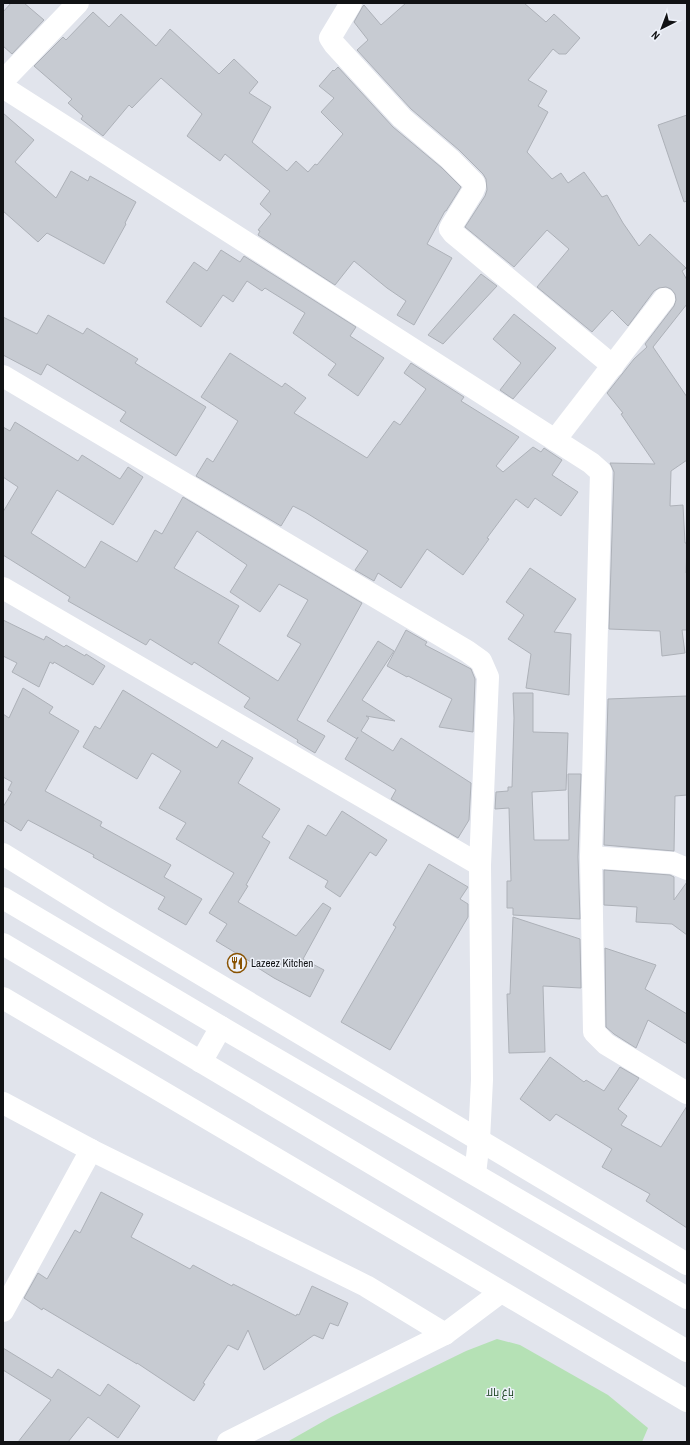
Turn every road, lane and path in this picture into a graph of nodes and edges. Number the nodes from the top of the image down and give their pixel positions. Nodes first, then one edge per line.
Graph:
1 (78, 3) edge
2 (351, 3) edge
3 (3, 81) edge
4 (3, 87) edge
5 (664, 299) dead end
6 (612, 366) junction
7 (3, 376) edge
8 (555, 440) junction
9 (3, 588) edge
10 (3, 854) edge
11 (591, 857) junction
12 (480, 865) junction
13 (687, 869) edge
14 (3, 898) edge
15 (3, 944) edge
16 (3, 998) edge
17 (221, 1027) junction
18 (201, 1062) junction
19 (687, 1093) edge
20 (3, 1102) edge
21 (478, 1140) junction
22 (91, 1150) junction
23 (475, 1174) junction
24 (687, 1264) edge
25 (501, 1292) junction
26 (687, 1298) edge
27 (3, 1311) edge
28 (445, 1334) junction
29 (687, 1351) edge
30 (687, 1401) edge
31 (228, 1442) edge

1 - 3 street
2 - 6 street
4 - 8 street
5 - 6 street
6 - 8 street
7 - 12 street
8 - 11 street
9 - 12 street
10 - 21 street
11 - 13 street
11 - 19 street
12 - 21 street
14 - 17 street
15 - 18 street
16 - 25 street
17 - 18 street
17 - 23 street
18 - 29 street
20 - 22 street
21 - 23 street
21 - 24 street
22 - 27 street
22 - 28 street
23 - 26 street
25 - 28 street
25 - 30 street
28 - 31 street

